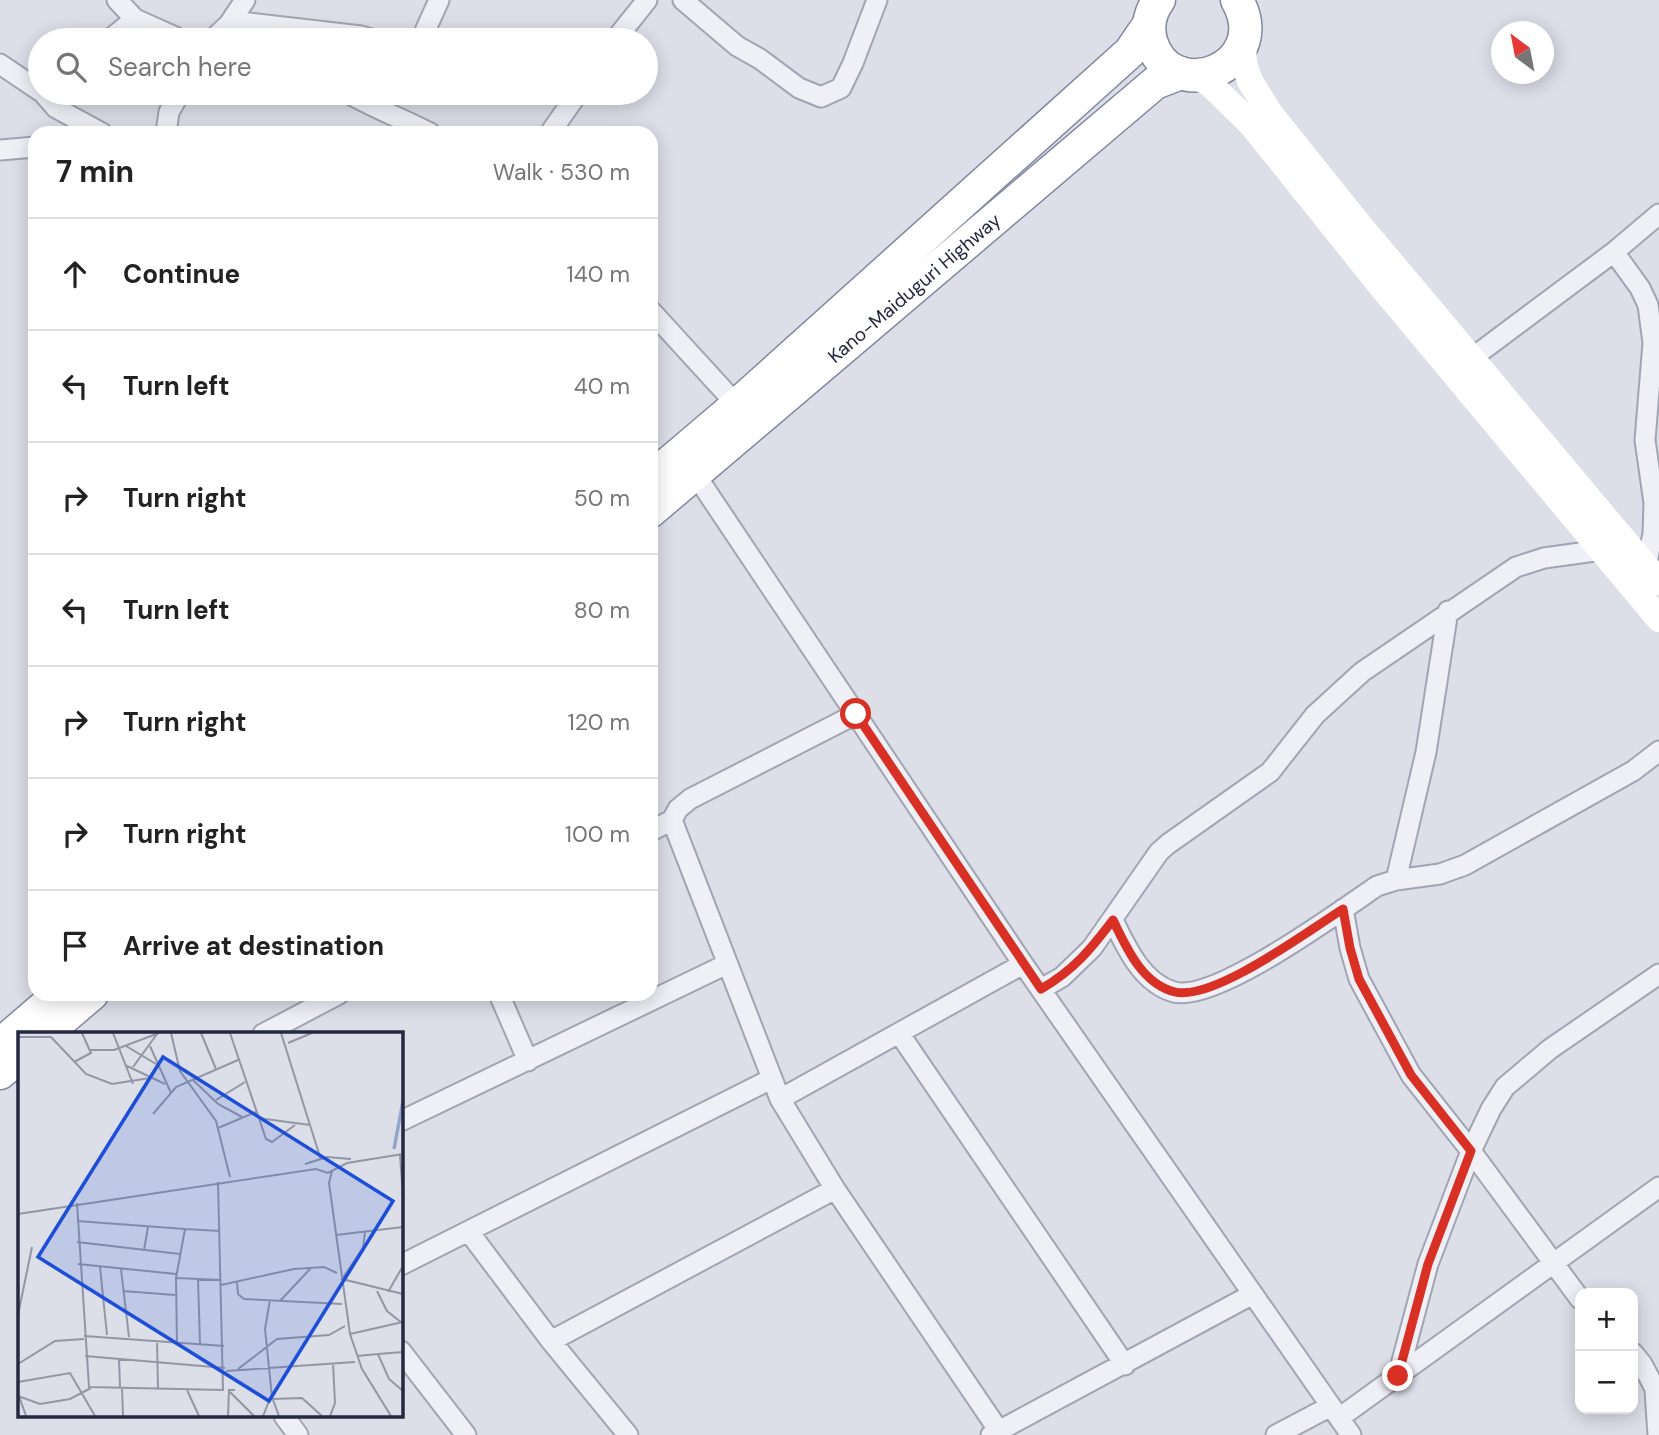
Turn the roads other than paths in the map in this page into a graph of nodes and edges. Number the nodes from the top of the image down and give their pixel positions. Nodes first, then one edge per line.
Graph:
1 (117, 0) edge
2 (245, 0) edge
3 (439, 0) edge
4 (647, 0) edge
5 (877, 0) edge
6 (1237, 0) edge
7 (1261, 0) edge
8 (693, 2) edge
9 (1148, 11) edge
10 (135, 19) junction
11 (232, 21) junction
12 (124, 28) edge
13 (155, 28) edge
14 (225, 28) edge
15 (292, 28) edge
16 (426, 28) edge
17 (625, 28) edge
18 (1244, 38) junction
19 (0, 64) edge
20 (1187, 74) junction
21 (28, 82) edge
22 (54, 105) edge
23 (173, 105) edge
24 (370, 105) edge
25 (570, 105) edge
26 (86, 126) edge
27 (167, 126) edge
28 (417, 126) edge
29 (556, 126) edge
30 (28, 148) edge
31 (1, 152) edge
32 (1659, 214) edge
33 (1614, 253) junction
34 (658, 319) edge
35 (1472, 358) junction
36 (737, 405) junction
37 (686, 465) junction
38 (658, 475) edge
39 (658, 502) edge
40 (1602, 551) junction
41 (1655, 569) edge
42 (1448, 611) junction
43 (1659, 619) edge
44 (856, 714) junction
45 (1659, 751) edge
46 (672, 820) junction
47 (658, 827) edge
48 (1396, 880) junction
49 (1343, 909) junction
50 (1113, 920) junction
51 (727, 964) junction
52 (1023, 964) junction
53 (1659, 974) edge
54 (1041, 989) junction
55 (658, 998) edge
56 (53, 1001) edge
57 (81, 1001) edge
58 (326, 1001) edge
59 (502, 1001) edge
60 (651, 1001) edge
61 (29, 1032) edge
62 (34, 1032) edge
63 (267, 1032) edge
64 (899, 1033) junction
65 (18, 1046) edge
66 (528, 1061) junction
67 (0, 1073) edge
68 (771, 1079) junction
69 (780, 1099) junction
70 (402, 1121) edge
71 (1471, 1151) junction
72 (1659, 1187) edge
73 (835, 1189) junction
74 (469, 1232) junction
75 (402, 1265) edge
76 (1553, 1265) junction
77 (1253, 1294) junction
78 (1575, 1294) edge
79 (551, 1341) junction
80 (402, 1352) edge
81 (1638, 1359) edge
82 (1125, 1364) junction
83 (1398, 1376) junction
84 (1657, 1393) edge
85 (1335, 1412) junction
86 (285, 1418) edge
87 (995, 1433) edge
88 (298, 1435) edge
89 (466, 1435) edge
90 (628, 1435) edge
91 (1276, 1435) edge
92 (1350, 1435) edge
93 (1658, 1435) edge

1 - 10 street
2 - 11 street
3 - 16 street
4 - 17 street
5 - 8 street
6 - 18 highway
7 - 18 highway
9 - 20 highway
9 - 36 highway, Kano-Maiduguri Highway
10 - 12 street
10 - 13 street
11 - 14 street
11 - 15 street
18 - 20 highway, Kano-Maiduguri Highway
18 - 35 main road
19 - 21 street
20 - 37 highway, Kano-Maiduguri Highway
20 - 40 main road
22 - 26 street
23 - 27 street
24 - 28 street
25 - 29 street
30 - 31 street
32 - 33 street
33 - 35 street
33 - 41 street
34 - 36 street
35 - 41 main road
36 - 37 highway, Kano-Maiduguri Highway
37 - 38 highway, Kano-Maiduguri Highway
37 - 39 highway, Kano-Maiduguri Highway
37 - 44 street
40 - 42 street
40 - 43 main road
42 - 48 street
42 - 50 street
44 - 46 street
44 - 52 street
45 - 48 street
46 - 47 street
46 - 51 street
48 - 49 street
49 - 50 street
49 - 71 street
50 - 54 street
51 - 55 street
51 - 68 street
52 - 54 street
52 - 64 street
53 - 71 street
54 - 77 street
56 - 61 highway
57 - 62 highway
58 - 63 street
59 - 66 street
60 - 66 street
64 - 69 street
64 - 82 street
65 - 67 highway
66 - 70 street
68 - 69 street
68 - 74 street
69 - 73 street
71 - 76 street
71 - 83 street
72 - 76 street
73 - 79 street
73 - 87 street
74 - 75 street
74 - 79 street
76 - 78 street
76 - 83 street
77 - 82 street
77 - 85 street
79 - 90 street
80 - 89 street
81 - 84 street
82 - 87 street
83 - 85 street
84 - 93 street
85 - 91 street
85 - 92 street
86 - 88 street

